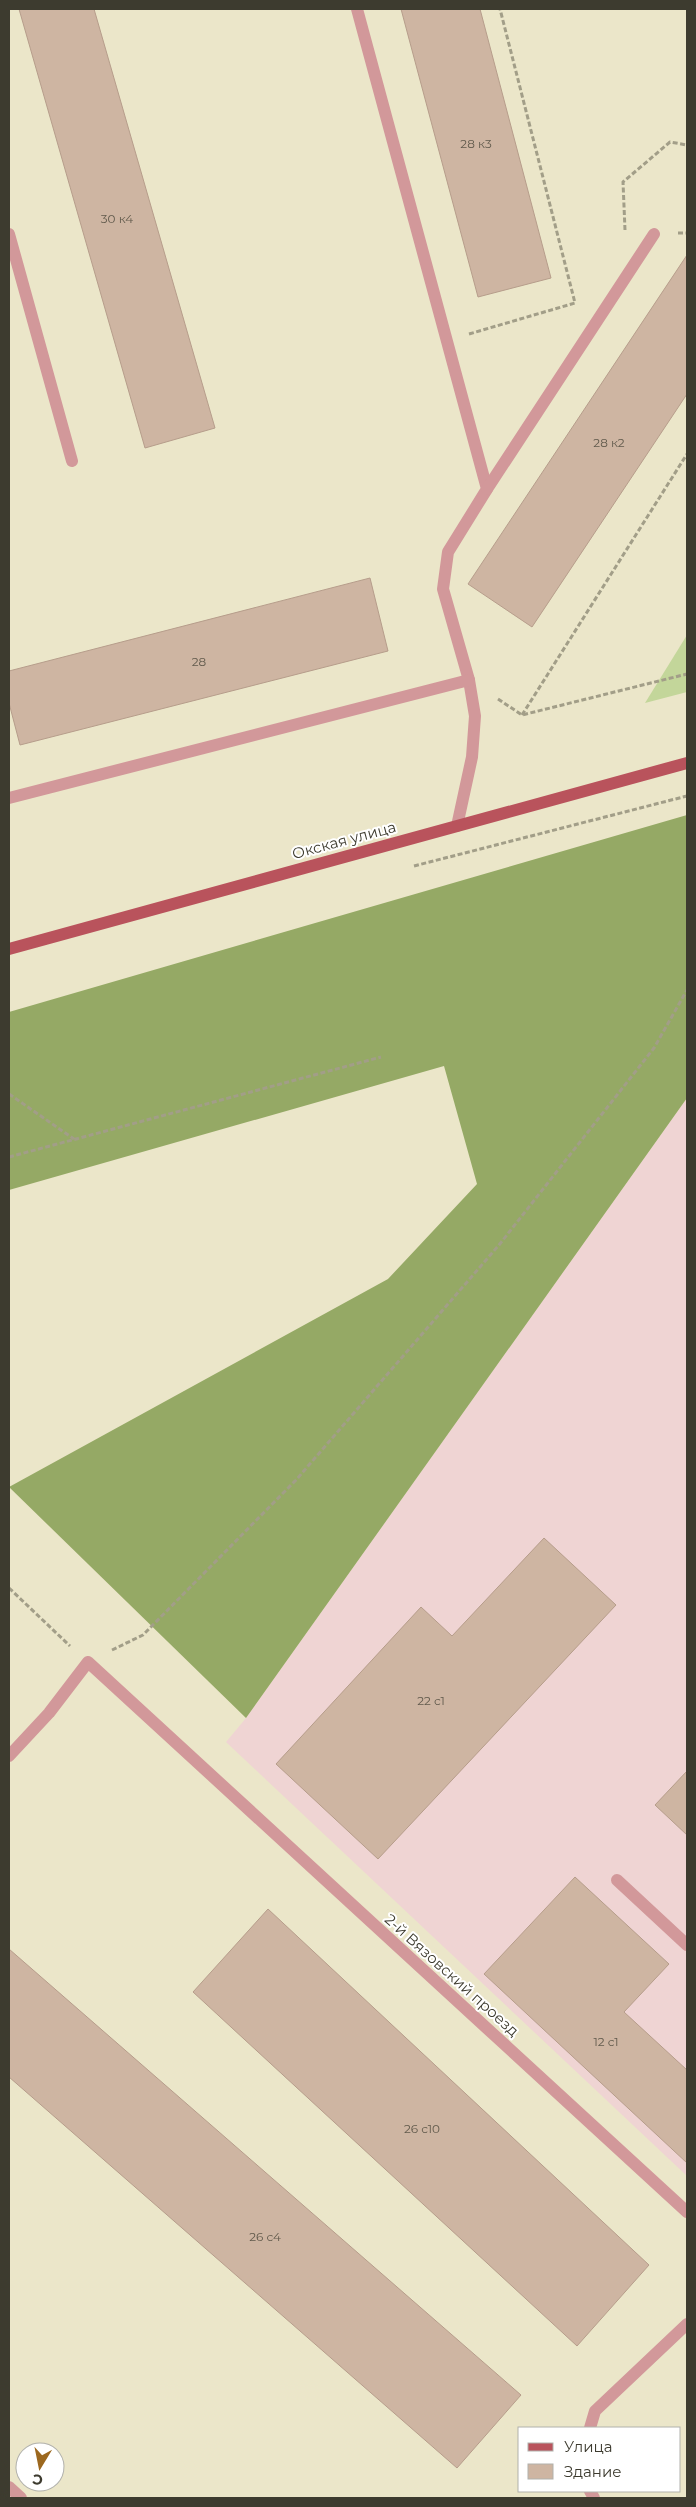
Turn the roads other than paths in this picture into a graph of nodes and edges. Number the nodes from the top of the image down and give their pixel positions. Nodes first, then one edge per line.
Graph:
1 (358, 9) edge
2 (9, 234) edge
3 (654, 234) road end
4 (72, 461) dead end
5 (487, 489) junction
6 (469, 680) junction
7 (687, 763) edge
8 (9, 798) edge
9 (457, 826) junction
10 (9, 949) edge
11 (9, 1756) edge
12 (617, 1880) dead end
13 (687, 1945) edge
14 (687, 2212) edge
15 (687, 2324) edge
16 (590, 2427) edge
17 (9, 2487) edge
18 (21, 2498) edge

1 - 5 street
2 - 4 street
3 - 5 street
5 - 6 street
6 - 8 street
6 - 9 street
7 - 9 main road, Окская улица
9 - 10 main road, Окская улица
11 - 14 street, 2-й Вязовский проезд
12 - 13 street
15 - 16 street
17 - 18 street

